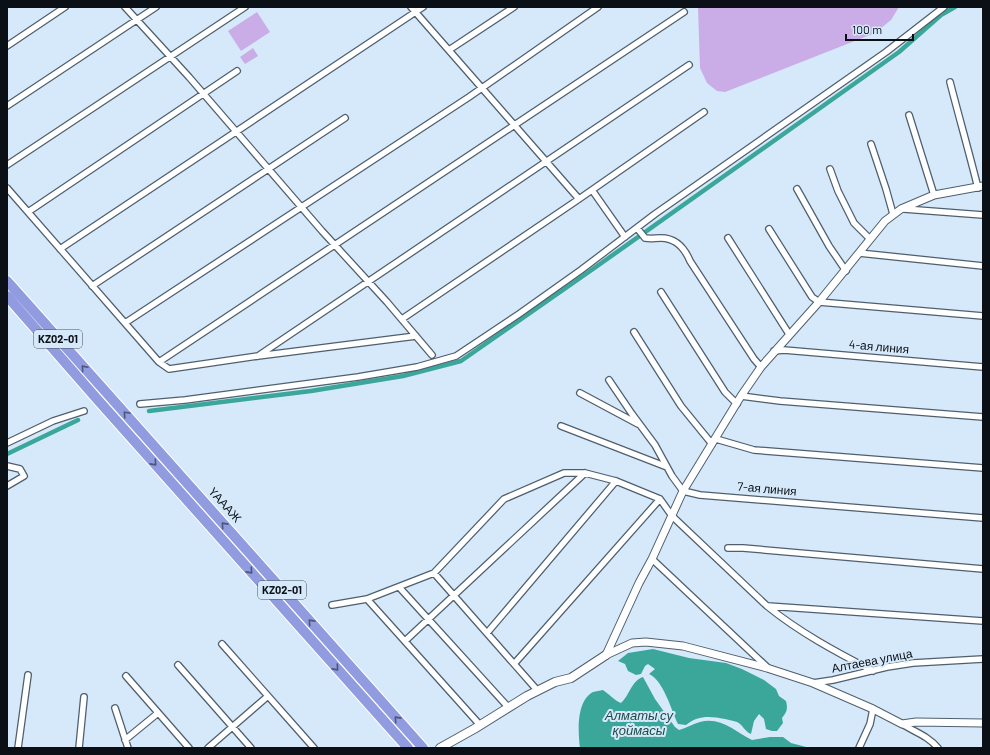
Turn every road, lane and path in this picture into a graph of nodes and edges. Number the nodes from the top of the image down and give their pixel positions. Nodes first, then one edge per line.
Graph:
1 (65, 7) edge
2 (125, 7) edge
3 (156, 7) edge
4 (245, 7) edge
5 (411, 7) edge
6 (423, 7) edge
7 (514, 7) edge
8 (598, 7) edge
9 (944, 7) edge
10 (416, 12) junction
11 (684, 12) dead end
12 (136, 20) junction
13 (7, 46) edge
14 (449, 50) junction
15 (170, 57) junction
16 (689, 65) dead end
17 (237, 71) dead end
18 (950, 82) dead end
19 (482, 88) junction
20 (203, 94) junction
21 (7, 106) edge
22 (704, 112) dead end
23 (909, 115) dead end
24 (345, 118) dead end
25 (514, 125) junction
26 (236, 132) junction
27 (871, 144) dead end
28 (546, 161) junction
29 (7, 165) edge
30 (268, 169) junction
31 (830, 169) dead end
32 (980, 187) edge
33 (7, 188) edge
34 (797, 188) dead end
35 (592, 190) junction
36 (934, 194) junction
37 (579, 199) junction
38 (302, 208) junction
39 (901, 209) junction
40 (28, 212) junction
41 (893, 214) junction
42 (983, 214) edge
43 (769, 229) dead end
44 (639, 230) junction
45 (625, 237) junction
46 (728, 238) dead end
47 (870, 239) junction
48 (335, 244) junction
49 (60, 249) junction
50 (859, 253) junction
51 (983, 266) edge
52 (846, 270) junction
53 (7, 281) edge
54 (369, 282) junction
55 (92, 286) junction
56 (661, 292) dead end
57 (7, 296) edge
58 (819, 302) junction
59 (983, 316) edge
60 (402, 319) junction
61 (125, 323) junction
62 (634, 332) dead end
63 (789, 334) junction
64 (416, 336) junction
65 (774, 351) junction
66 (432, 355) dead end
67 (258, 356) junction
68 (159, 362) junction
69 (761, 367) junction
70 (983, 367) edge
71 (609, 380) dead end
72 (580, 393) dead end
73 (741, 396) junction
74 (140, 404) dead end
75 (737, 404) junction
76 (84, 411) dead end
77 (983, 417) edge
78 (640, 425) junction
79 (561, 426) dead end
80 (714, 441) junction
81 (7, 443) edge
82 (7, 466) edge
83 (667, 468) junction
84 (983, 468) edge
85 (585, 473) junction
86 (616, 481) junction
87 (7, 486) edge
88 (683, 491) junction
89 (660, 499) junction
90 (672, 516) junction
91 (983, 518) edge
92 (728, 548) dead end
93 (652, 559) junction
94 (983, 569) edge
95 (434, 573) junction
96 (399, 587) junction
97 (453, 595) junction
98 (367, 599) junction
99 (332, 605) dead end
100 (767, 606) junction
101 (428, 619) junction
102 (983, 620) edge
103 (487, 633) junction
104 (405, 641) junction
105 (222, 644) dead end
106 (606, 655) junction
107 (983, 660) edge
108 (514, 664) junction
109 (178, 665) dead end
110 (767, 668) junction
111 (873, 671) junction
112 (28, 675) dead end
113 (126, 676) dead end
114 (812, 683) junction
115 (537, 690) junction
116 (268, 696) junction
117 (84, 697) dead end
118 (508, 707) junction
119 (115, 708) dead end
120 (873, 709) junction
121 (158, 713) junction
122 (983, 723) edge
123 (902, 724) junction
124 (480, 725) junction
125 (233, 727) junction
126 (125, 740) junction
127 (18, 748) edge
128 (79, 748) edge
129 (128, 748) edge
130 (189, 748) edge
131 (208, 748) edge
132 (251, 748) edge
133 (314, 748) edge
134 (408, 748) edge
135 (423, 748) edge
136 (440, 748) edge
137 (859, 748) edge
138 (938, 748) edge

1 - 13 street
2 - 12 street
3 - 12 street
4 - 15 street
5 - 10 street
6 - 10 street
7 - 14 street
8 - 19 street
9 - 44 street
10 - 14 street
10 - 26 street
11 - 25 street
12 - 15 street
12 - 21 street
14 - 19 street
15 - 20 street
15 - 29 street
16 - 28 street
17 - 20 street
18 - 32 street
19 - 25 street
19 - 38 street
20 - 26 street
20 - 40 street
22 - 35 street
23 - 36 street
24 - 30 street
25 - 28 street
25 - 48 street
26 - 30 street
26 - 49 street
27 - 41 street
28 - 37 street
28 - 54 street
30 - 38 street
30 - 55 street
31 - 47 street
32 - 36 street
33 - 40 street
34 - 52 street
35 - 37 street
35 - 45 street
36 - 39 street
37 - 60 street
38 - 48 street
38 - 61 street
39 - 41 street
39 - 42 street
40 - 49 street
41 - 47 street
43 - 58 street
44 - 45 street
44 - 69 street
45 - 74 street
46 - 63 street
47 - 50 street
48 - 54 street
48 - 68 street
49 - 55 street
50 - 51 street
50 - 52 street
52 - 58 street
135 -> 53 highway, ҮАААЖ / KZ02-01
54 - 60 street
54 - 67 street
55 - 61 street
56 - 75 street
57 -> 134 highway, ҮАААЖ / KZ02-01
58 - 59 street
58 - 63 street
60 - 64 street
61 - 68 street
62 - 80 street
63 - 65 street
64 - 66 street
64 - 67 street
65 - 69 street
65 - 70 street, 4-ая линия
67 - 68 street
69 - 73 street
71 - 78 street
72 - 78 street
73 - 75 street
73 - 77 street
75 - 80 street
76 - 81 street
78 - 83 street
79 - 83 street
80 - 84 street
80 - 88 street
82 - 87 street
83 - 88 street
85 - 86 street
85 - 95 street
85 - 97 street
86 - 89 street
86 - 103 street
88 - 90 street
88 - 91 street, 7-ая линия
89 - 90 street
89 - 108 street
90 - 93 street
90 - 100 street
92 - 94 street
93 - 106 street
93 - 110 street
95 - 96 street
95 - 97 street
96 - 98 street
96 - 101 street
97 - 101 street
97 - 103 street
98 - 99 street
98 - 104 street
100 - 102 street
100 - 111 street
101 - 104 street
101 - 118 street
103 - 108 street
104 - 124 street
105 - 116 street
106 - 110 street
106 - 115 main road
107 - 111 street, Алтаева улица
108 - 115 street
109 - 125 street
110 - 114 street
111 - 114 street, Алтаева улица
112 - 127 street
113 - 121 street
114 - 120 street
115 - 118 main road
116 - 125 street
116 - 133 street
117 - 128 street
118 - 124 main road
119 - 126 street
120 - 123 street
120 - 137 street
121 - 126 street
121 - 130 street
122 - 123 street
123 - 138 street
124 - 136 main road
125 - 131 street
125 - 132 street
126 - 129 street

